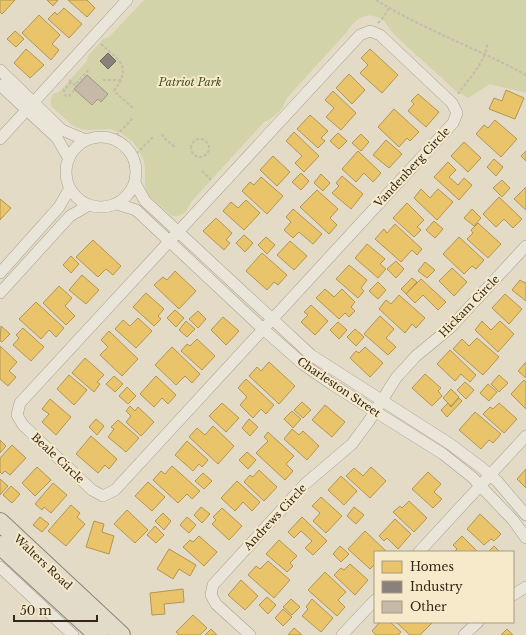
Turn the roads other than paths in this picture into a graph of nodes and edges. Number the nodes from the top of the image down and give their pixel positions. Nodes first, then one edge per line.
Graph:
1 (127, 0) edge
2 (0, 70) edge
3 (0, 85) edge
4 (30, 106) junction
5 (0, 139) edge
6 (86, 140) junction
7 (69, 159) junction
8 (135, 182) junction
9 (70, 188) junction
10 (117, 204) junction
11 (89, 205) junction
12 (178, 232) junction
13 (169, 242) junction
14 (526, 246) edge
15 (0, 273) edge
16 (0, 293) edge
17 (272, 320) junction
18 (263, 329) junction
19 (382, 401) junction
20 (375, 411) junction
21 (526, 436) edge
22 (490, 475) junction
23 (480, 485) junction
24 (526, 515) edge
25 (0, 522) edge
26 (526, 538) edge
27 (0, 545) edge
28 (420, 551) edge
29 (0, 567) edge
30 (526, 587) edge
31 (514, 594) edge
32 (374, 601) edge
33 (477, 623) edge
34 (73, 635) edge
35 (98, 635) edge
36 (121, 635) edge
37 (250, 635) edge
38 (342, 635) edge
39 (464, 635) edge

1 - 4 street
2 - 4 street
3 - 4 street
4 - 5 street
4 - 6 street
4 - 7 street
6 - 7 street
6 - 8 street
7 - 9 street
8 - 10 street
8 - 12 street, Charleston Street
9 - 11 street
9 - 15 street
10 - 11 street
10 - 13 street, Charleston Street
11 - 16 street
12 - 13 street, Beale Circle
12 - 17 street, Charleston Street
12 - 17 street, Vandenberg Circle
13 - 18 street, Charleston Street
13 - 18 street, Beale Circle
14 - 19 street, Hickam Circle
17 - 18 street, Beale Circle
17 - 19 street, Charleston Street
18 - 20 street, Charleston Street
19 - 20 street, Andrews Circle
19 - 22 street, Charleston Street
20 - 23 street, Charleston Street
20 - 37 street, Andrews Circle
21 - 22 street
22 - 23 street
22 - 24 street, Charleston Street
23 - 26 street, Charleston Street
23 - 28 street
25 - 36 main road, Walters Road
27 - 35 main road, Walters Road
29 - 34 street
30 - 31 street
32 - 38 street
33 - 39 street

